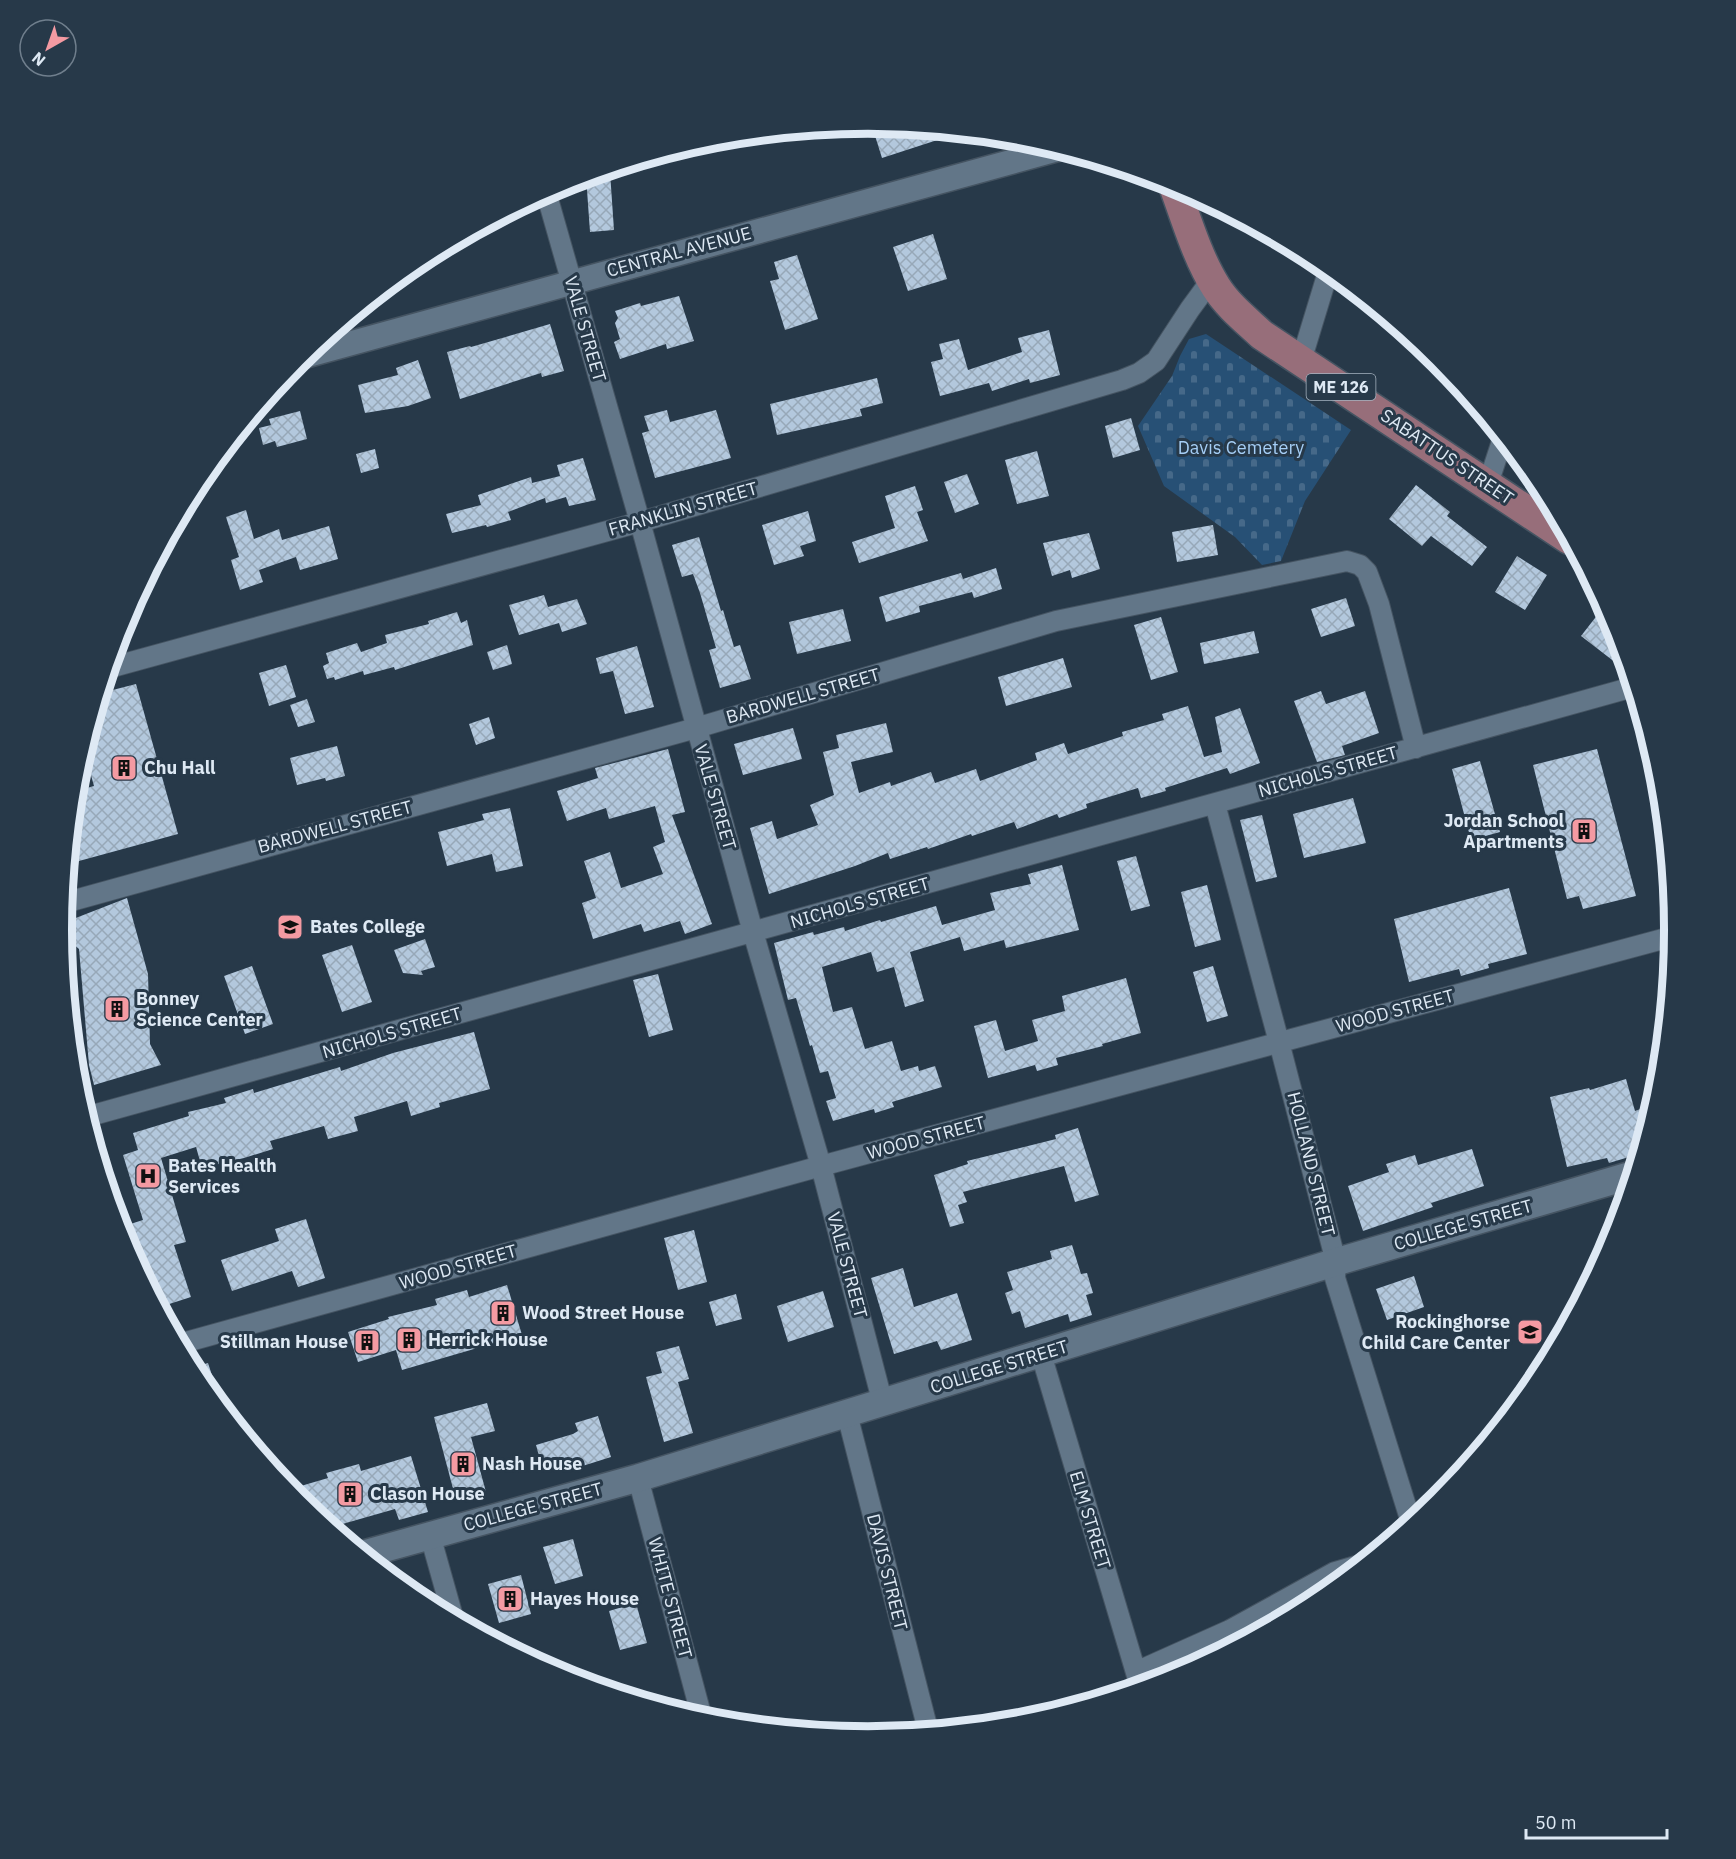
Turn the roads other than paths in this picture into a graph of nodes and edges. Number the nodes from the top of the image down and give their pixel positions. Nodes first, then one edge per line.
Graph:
1 (1040, 153) edge
2 (1179, 197) edge
3 (548, 201) edge
4 (1212, 279) junction
5 (1326, 279) edge
6 (571, 282) junction
7 (322, 351) edge
8 (1301, 361) junction
9 (1500, 446) edge
10 (1488, 484) junction
11 (640, 522) junction
12 (1556, 530) edge
13 (117, 666) edge
14 (1627, 689) edge
15 (696, 728) junction
16 (1416, 748) junction
17 (1215, 804) junction
18 (73, 900) edge
19 (753, 932) junction
20 (1664, 939) edge
21 (1279, 1042) junction
22 (94, 1115) edge
23 (821, 1166) junction
24 (1624, 1177) edge
25 (1336, 1262) junction
26 (188, 1342) edge
27 (1041, 1354) junction
28 (883, 1404) junction
29 (847, 1414) junction
30 (638, 1478) junction
31 (1408, 1513) edge
32 (430, 1535) junction
33 (372, 1552) edge
34 (1339, 1571) edge
35 (450, 1606) edge
36 (1145, 1675) edge
37 (1138, 1678) edge
38 (699, 1707) edge
39 (926, 1723) edge

1 - 6 street, CENTRAL AVENUE
2 - 4 main road, SABATTUS STREET / ME 126
3 - 6 street, VALE STREET
4 - 8 main road, SABATTUS STREET / ME 126
4 - 11 street, FRANKLIN STREET
5 - 8 street
6 - 7 street, CENTRAL AVENUE
6 - 11 street, VALE STREET
8 - 10 main road, SABATTUS STREET / ME 126
9 - 10 street
10 - 12 main road, SABATTUS STREET / ME 126
11 - 13 street, FRANKLIN STREET
11 - 15 street, VALE STREET
14 - 16 street, NICHOLS STREET
15 - 16 street, BARDWELL STREET
15 - 18 street, BARDWELL STREET
15 - 19 street, VALE STREET
16 - 17 street, NICHOLS STREET
17 - 19 street, NICHOLS STREET
17 - 21 street, HOLLAND STREET
19 - 22 street, NICHOLS STREET
19 - 23 street, VALE STREET
20 - 21 street, WOOD STREET
21 - 23 street, WOOD STREET
21 - 25 street, HOLLAND STREET
23 - 26 street, WOOD STREET
23 - 28 street, VALE STREET
24 - 25 main road, COLLEGE STREET
25 - 27 main road, COLLEGE STREET
25 - 31 street, HOLLAND STREET
27 - 28 main road, COLLEGE STREET
27 - 37 street, ELM STREET
28 - 29 main road, COLLEGE STREET
29 - 30 main road, COLLEGE STREET
29 - 39 street, DAVIS STREET
30 - 32 main road, COLLEGE STREET
30 - 38 street, WHITE STREET
32 - 33 main road, COLLEGE STREET
32 - 35 street
34 - 36 street

